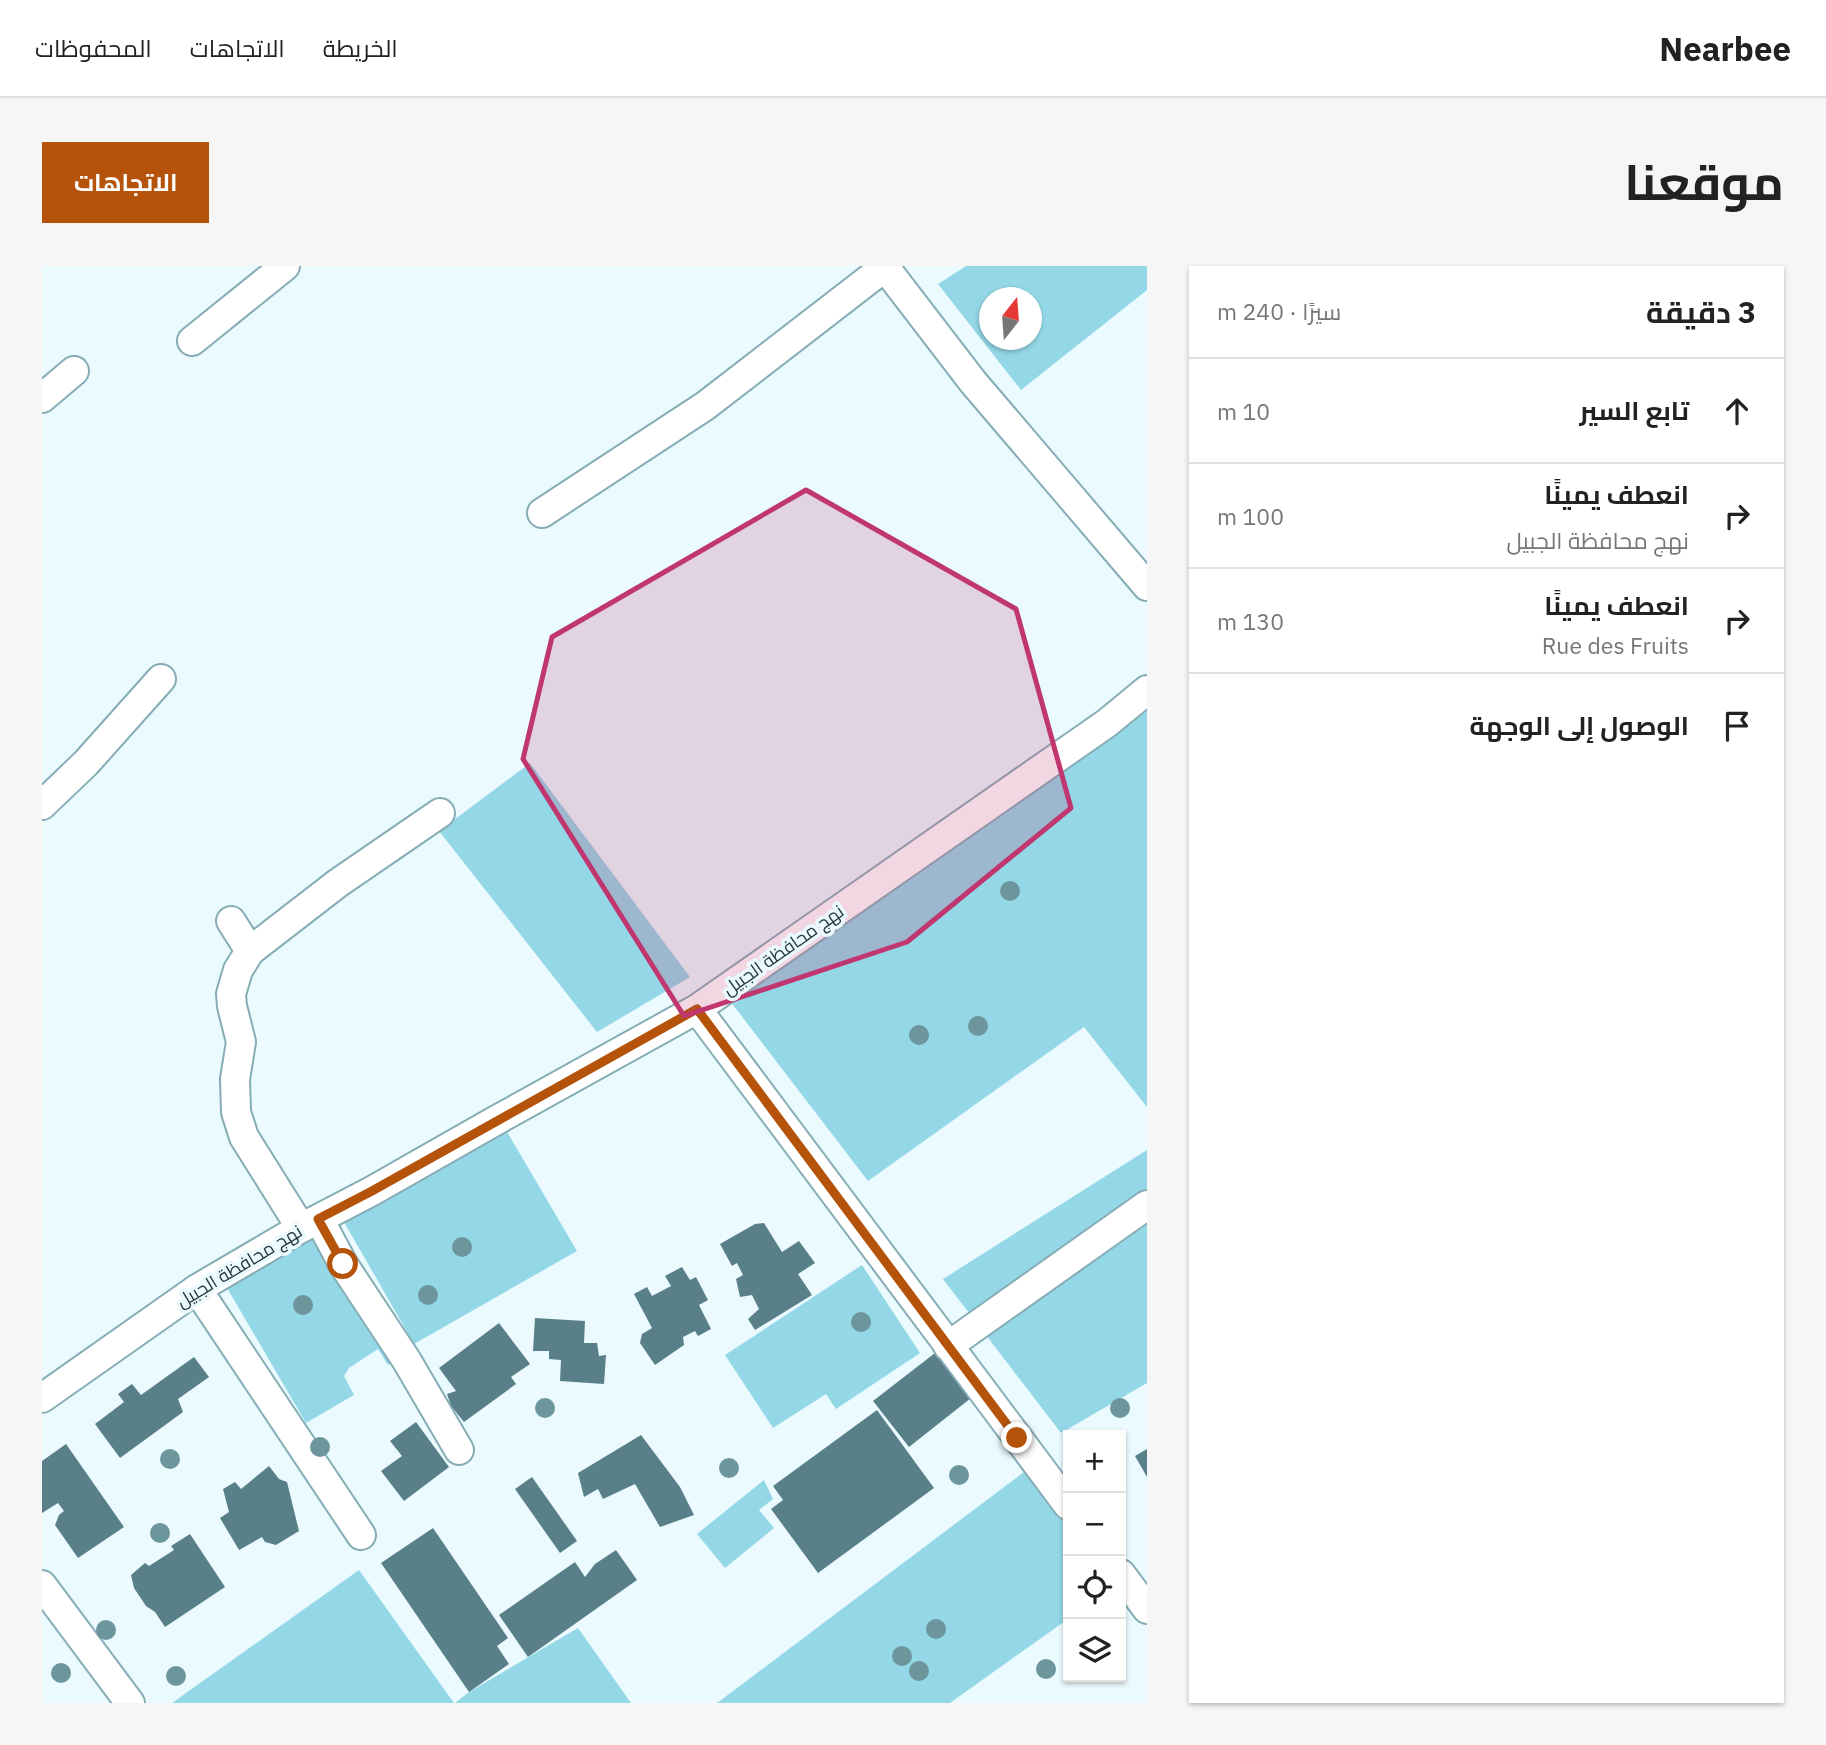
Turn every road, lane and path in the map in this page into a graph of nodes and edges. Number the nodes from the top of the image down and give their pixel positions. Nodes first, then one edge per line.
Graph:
1 (285, 266) edge
2 (884, 266) edge
3 (192, 341) dead end
4 (74, 371) dead end
5 (42, 398) edge
6 (542, 513) dead end
7 (1147, 586) edge
8 (161, 679) dead end
9 (1147, 691) edge
10 (42, 805) edge
11 (440, 813) dead end
12 (231, 921) dead end
13 (250, 951) junction
14 (697, 1009) junction
15 (1147, 1205) edge
16 (310, 1223) junction
17 (197, 1289) junction
18 (948, 1346) junction
19 (42, 1398) edge
20 (459, 1450) dead end
21 (1063, 1498) edge
22 (361, 1535) dead end
23 (1126, 1581) edge
24 (42, 1585) edge
25 (1147, 1609) edge
26 (130, 1703) edge

1 - 3 street
2 - 6 street
2 - 7 street
4 - 5 street
8 - 10 street
9 - 14 street, نهج محافظة الجبيل
11 - 13 street
12 - 13 street
13 - 16 street
14 - 16 street, نهج محافظة الجبيل
14 - 18 street
15 - 18 street
16 - 17 street, نهج محافظة الجبيل
16 - 20 street
17 - 19 street, نهج محافظة الجبيل
17 - 22 street
18 - 21 street
23 - 25 street
24 - 26 street

